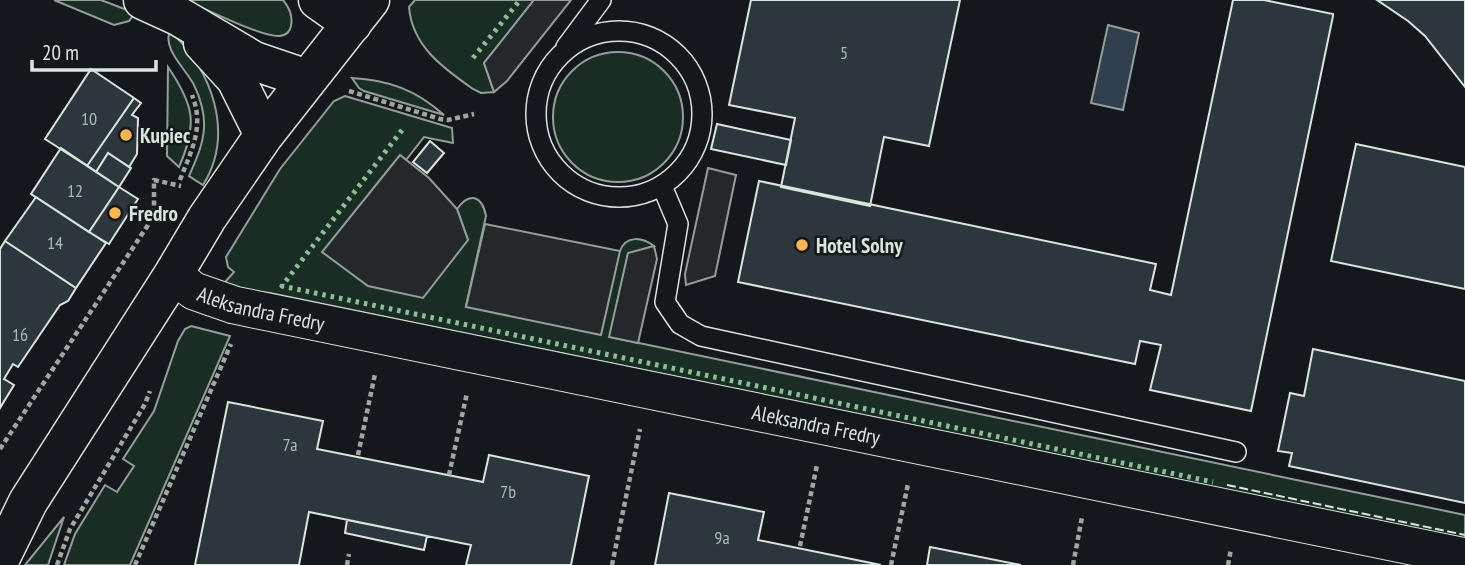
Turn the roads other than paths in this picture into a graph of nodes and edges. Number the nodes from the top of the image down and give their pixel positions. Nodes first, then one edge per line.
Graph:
1 (143, 0) edge
2 (318, 0) edge
3 (601, 0) edge
4 (361, 12) edge
5 (177, 16) junction
6 (557, 58) junction
7 (323, 84) junction
8 (264, 135) junction
9 (662, 186) junction
10 (173, 275) junction
11 (1236, 452) dead end
12 (1465, 557) edge
13 (0, 559) edge

1 - 5 street
2 - 4 street
3 - 6 lane
4 - 7 street, Aleksandra Fredry
5 - 7 street
5 - 8 street
6 - 9 lane
6 - 9 lane
7 - 8 street, Aleksandra Fredry
8 - 10 street, Aleksandra Fredry
9 - 11 lane
10 - 12 street, Aleksandra Fredry
10 - 13 street, Aleksandra Fredry

